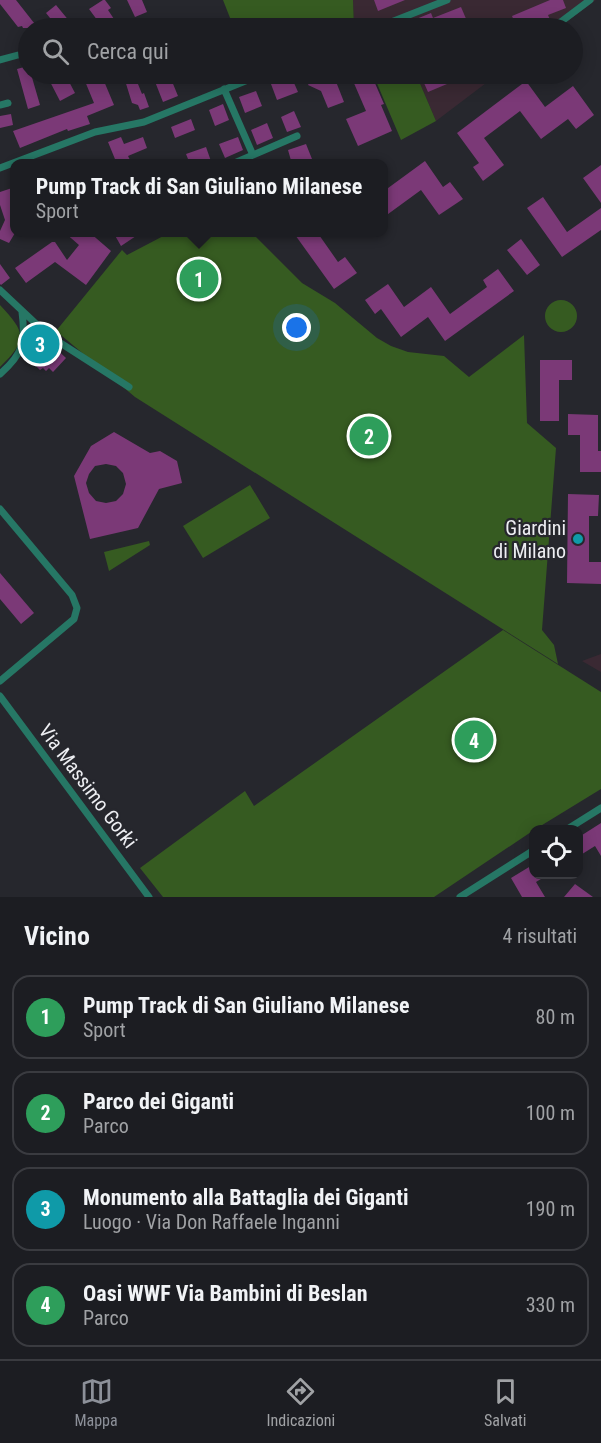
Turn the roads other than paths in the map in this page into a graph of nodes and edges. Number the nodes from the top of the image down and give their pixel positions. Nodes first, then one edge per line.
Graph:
1 (447, 0) edge
2 (590, 0) edge
3 (401, 18) edge
4 (566, 18) edge
5 (18, 55) dead end
6 (0, 60) edge
7 (237, 84) edge
8 (224, 89) junction
9 (297, 136) dead end
10 (253, 155) junction
11 (24, 159) edge
12 (244, 159) edge
13 (0, 290) edge
14 (22, 312) junction
15 (0, 374) edge
16 (129, 387) dead end
17 (0, 509) edge
18 (0, 681) edge
19 (0, 696) edge
20 (601, 808) edge
21 (574, 825) edge
22 (529, 853) edge
23 (149, 897) edge
24 (460, 897) edge

1 - 3 street
2 - 4 street
5 - 6 street
7 - 8 street
8 - 10 street
8 - 11 street
9 - 10 street
10 - 12 street
13 - 14 street
14 - 15 street
14 - 16 street
17 - 18 street
19 - 23 street, Via Massimo Gorki
20 - 21 street
22 - 24 street

